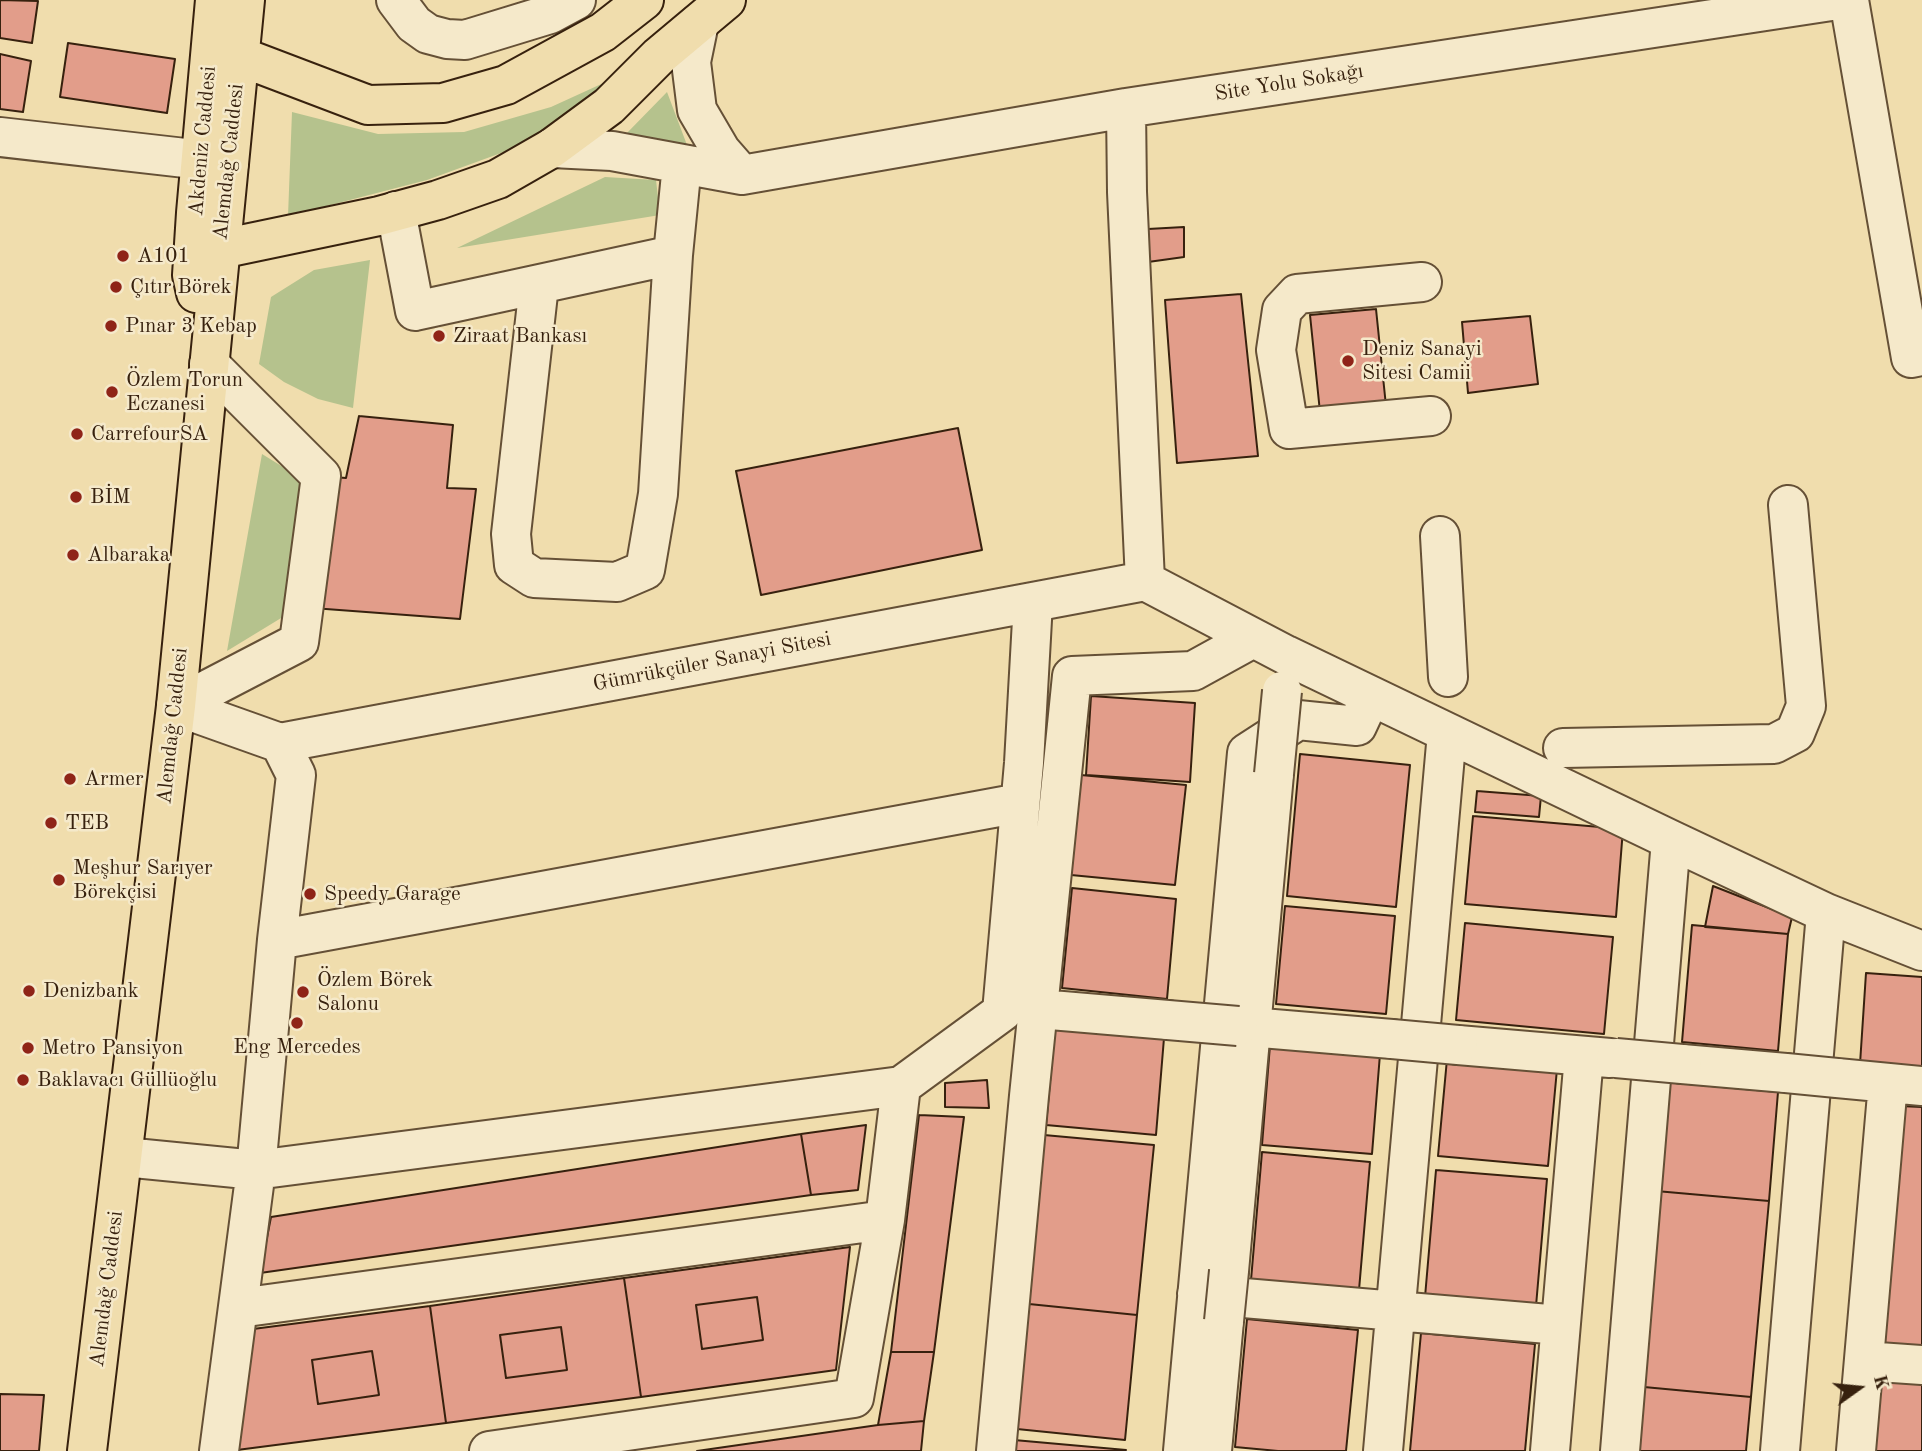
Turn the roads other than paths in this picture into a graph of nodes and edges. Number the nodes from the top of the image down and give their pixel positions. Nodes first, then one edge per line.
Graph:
1 (215, 0) edge
2 (245, 0) edge
3 (396, 0) edge
4 (576, 0) edge
5 (644, 0) edge
6 (1838, 0) edge
7 (1849, 0) edge
8 (1746, 7) edge
9 (713, 11) edge
10 (239, 56) junction
11 (1126, 108) junction
12 (0, 137) edge
13 (552, 148) junction
14 (215, 161) junction
15 (682, 164) junction
16 (742, 174) junction
17 (396, 211) junction
18 (220, 249) junction
19 (673, 256) junction
20 (1422, 282) dead end
21 (539, 285) junction
22 (1922, 356) edge
23 (209, 364) junction
24 (1431, 416) dead end
25 (1788, 505) dead end
26 (1440, 536) dead end
27 (1145, 581) junction
28 (1033, 601) junction
29 (1274, 661) junction
30 (1448, 677) dead end
31 (1371, 696) junction
32 (176, 706) junction
33 (1447, 733) junction
34 (280, 743) junction
35 (1563, 748) dead end
36 (1020, 803) junction
37 (1671, 840) junction
38 (1826, 913) junction
39 (277, 940) junction
40 (1922, 951) edge
41 (1039, 1009) junction
42 (1244, 1026) junction
43 (1600, 1057) junction
44 (1905, 1084) edge
45 (901, 1086) junction
46 (124, 1157) junction
47 (256, 1170) junction
48 (885, 1220) junction
49 (1197, 1294) junction
50 (239, 1308) junction
51 (1396, 1311) junction
52 (1560, 1325) junction
53 (1864, 1361) junction
54 (1922, 1365) edge
55 (87, 1451) edge
56 (219, 1451) edge
57 (489, 1451) edge
58 (996, 1451) edge
59 (1183, 1451) edge
60 (1212, 1451) edge
61 (1383, 1451) edge
62 (1550, 1451) edge
63 (1620, 1451) edge
64 (1780, 1451) edge
65 (1856, 1451) edge

1 - 14 main road, Akdeniz Caddesi
2 - 10 main road, Alemdağ Caddesi
3 - 4 street
5 - 10 main road
6 - 8 street, Site Yolu Sokağı
7 - 22 street
8 - 11 street, Site Yolu Sokağı
9 - 13 main road
9 - 16 street
10 - 14 main road, Alemdağ Caddesi
11 - 16 street, Site Yolu Sokağı
11 - 27 street
12 - 14 street
13 - 15 street, Site Yolu Sokağı
13 - 17 main road
14 - 18 main road, Alemdağ Caddesi
14 - 23 main road, Akdeniz Caddesi
15 - 16 street, Site Yolu Sokağı
15 - 19 street
17 - 18 main road
17 - 21 street
18 - 23 main road, Alemdağ Caddesi
19 - 21 street
19 - 21 street
20 - 24 street
23 - 32 main road, Alemdağ Caddesi
23 - 32 street
25 - 35 street
26 - 30 street
27 - 28 street, Gümrükçüler Sanayi Sitesi
27 - 29 street
28 - 34 street, Gümrükçüler Sanayi Sitesi
28 - 36 street
29 - 31 street
29 - 41 street
29 - 42 street, bridge
31 - 33 street
31 - 49 street
32 - 34 street
32 - 46 main road, Alemdağ Caddesi
33 - 37 street
33 - 51 street
34 - 39 street
36 - 39 street
36 - 45 street
37 - 38 street
37 - 63 street
38 - 40 street
38 - 64 street
39 - 47 street
41 - 42 street, bridge
41 - 58 street
42 - 43 street, bridge
42 - 60 street, bridge
43 - 44 street, bridge
43 - 52 street
44 - 53 street
45 - 47 street
45 - 48 street
46 - 47 street
46 - 55 main road, Alemdağ Caddesi
47 - 50 street
48 - 50 street
48 - 57 street
49 - 51 street
49 - 59 street
50 - 56 street
51 - 52 street
51 - 61 street
52 - 62 street
53 - 54 street
53 - 65 street

